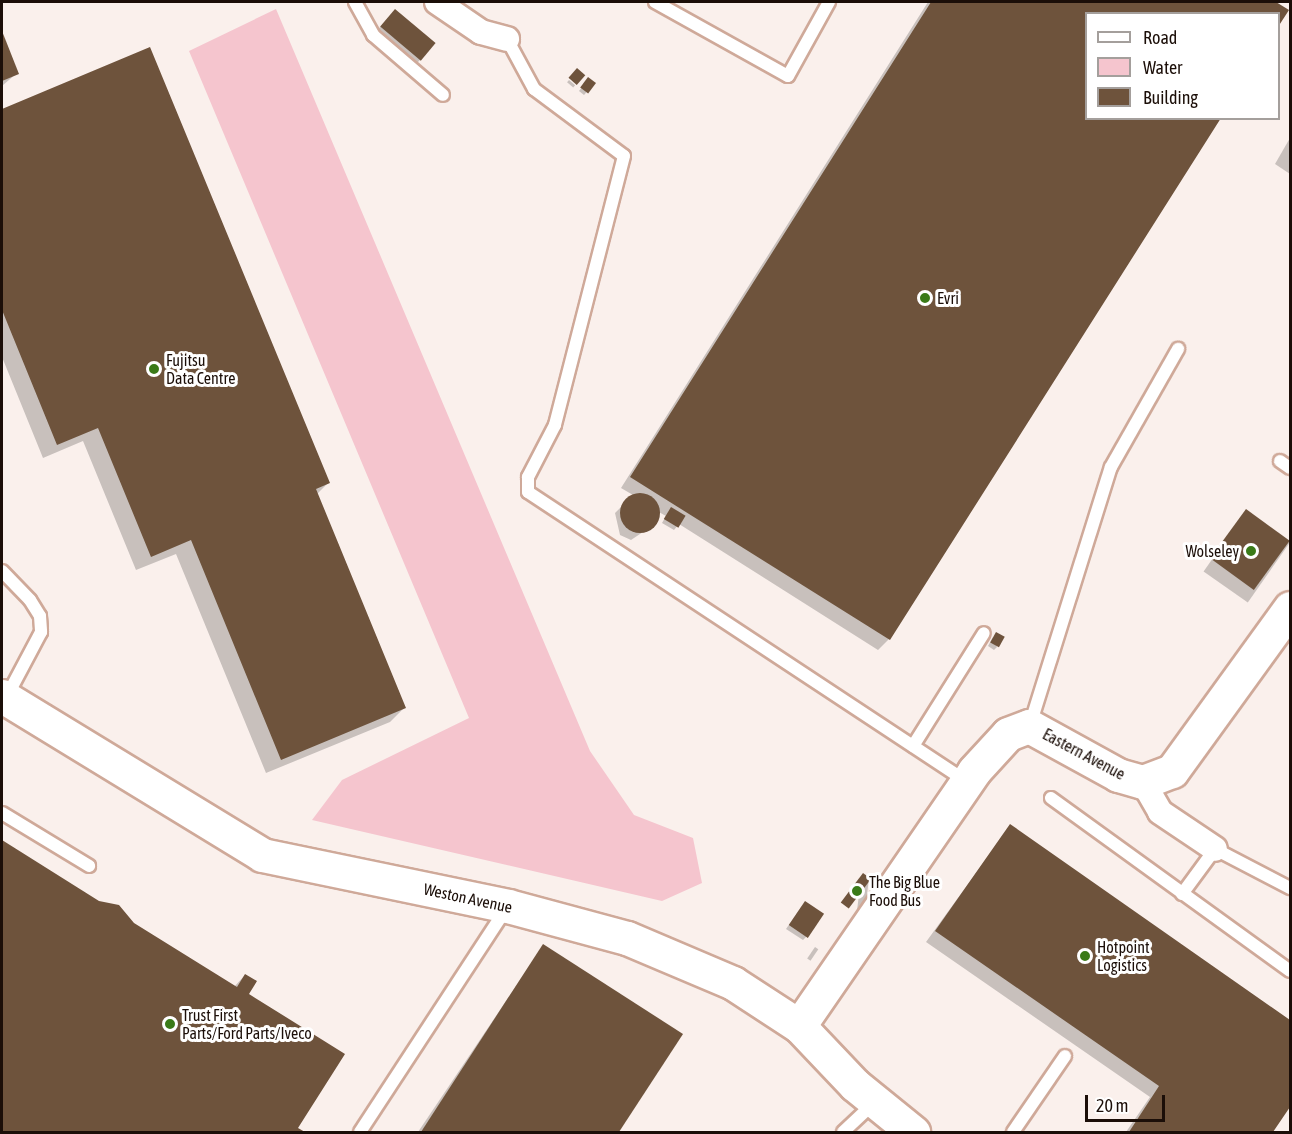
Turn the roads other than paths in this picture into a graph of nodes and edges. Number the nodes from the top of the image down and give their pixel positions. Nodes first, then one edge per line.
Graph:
1 (355, 2) edge
2 (437, 2) edge
3 (654, 2) edge
4 (829, 2) edge
5 (507, 39) joint
6 (443, 95) dead end
7 (1178, 349) dead end
8 (2, 571) edge
9 (1290, 608) edge
10 (984, 633) dead end
11 (3, 698) edge
12 (1029, 726) junction
13 (914, 746) junction
14 (967, 782) junction
15 (1143, 782) junction
16 (1051, 798) dead end
17 (2, 813) edge
18 (1215, 849) junction
19 (89, 866) dead end
20 (1290, 888) edge
21 (1182, 894) junction
22 (508, 906) junction
23 (1290, 971) edge
24 (799, 1026) junction
25 (1065, 1056) dead end
26 (875, 1102) junction
27 (360, 1132) edge
28 (843, 1132) edge
29 (913, 1132) edge
30 (1013, 1132) edge

1 - 6 lane
2 - 5 street
3 - 4 lane
5 - 13 lane
7 - 12 lane
8 - 11 lane
9 - 15 street, Eastern Avenue
10 - 13 lane
11 - 22 street, Weston Avenue
12 - 14 street, Eastern Avenue
12 - 15 street, Eastern Avenue
13 - 14 lane
14 - 24 street, Eastern Avenue
15 - 18 street
16 - 21 lane
17 - 19 lane
18 - 20 lane
18 - 21 lane
21 - 23 lane
22 - 24 street, Weston Avenue
22 - 27 lane
24 - 26 street, Weston Avenue
25 - 30 lane
26 - 28 lane
26 - 29 street, Weston Avenue

